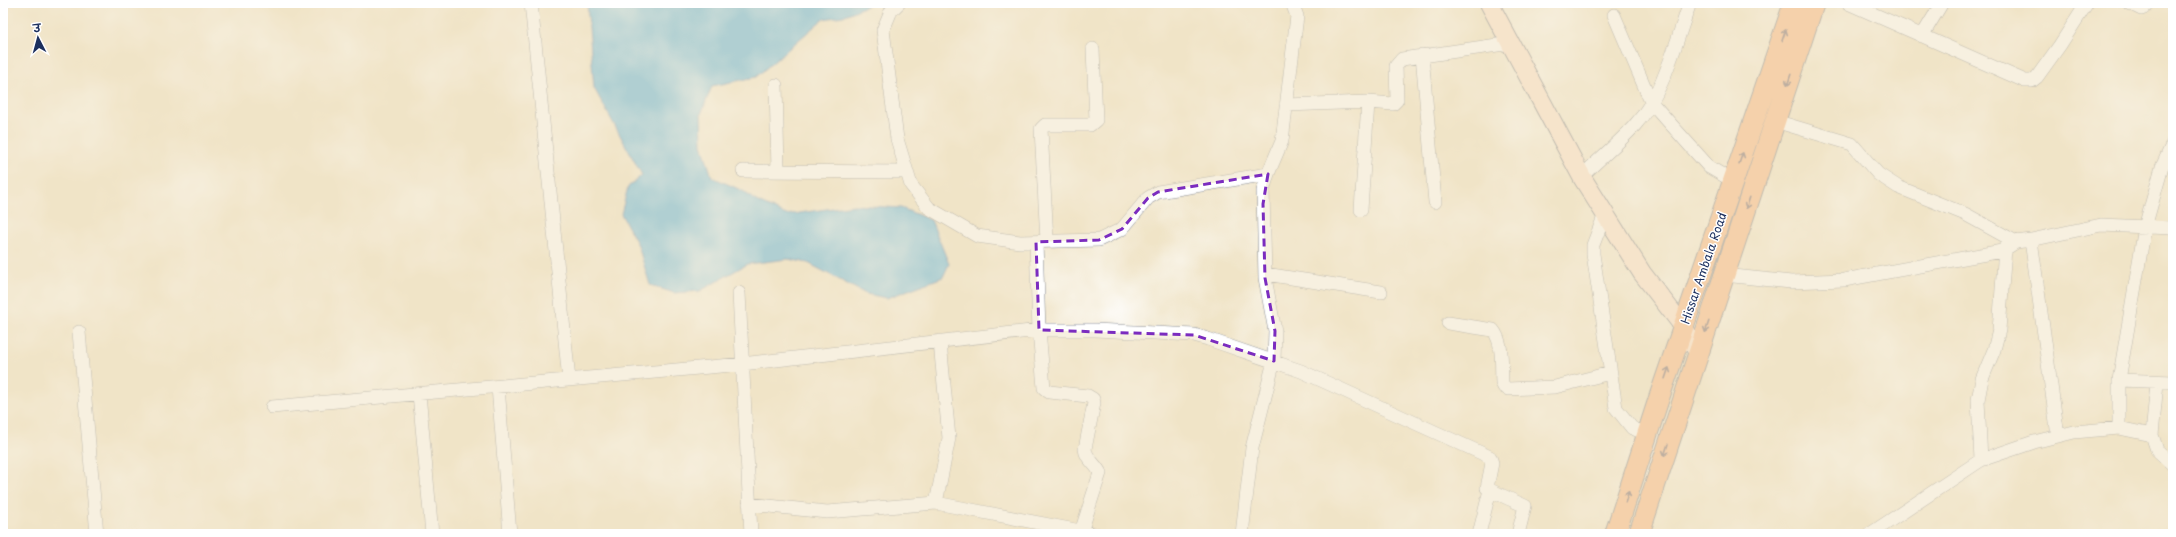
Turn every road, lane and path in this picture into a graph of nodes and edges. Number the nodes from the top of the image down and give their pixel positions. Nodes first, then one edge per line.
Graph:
1 (531, 3) edge
2 (899, 3) edge
3 (1292, 3) edge
4 (1489, 3) edge
5 (1690, 3) edge
6 (1794, 3) edge
7 (1814, 3) edge
8 (1848, 3) edge
9 (1942, 3) edge
10 (2087, 3) edge
11 (2129, 3) edge
12 (2147, 3) edge
13 (1614, 15) dead end
14 (1922, 36) junction
15 (1511, 43) junction
16 (1093, 49) dead end
17 (1422, 55) junction
18 (776, 85) dead end
19 (1368, 102) junction
20 (1651, 102) junction
21 (1286, 105) junction
22 (1775, 121) junction
23 (2173, 143) edge
24 (743, 171) dead end
25 (778, 171) junction
26 (906, 172) junction
27 (1268, 174) junction
28 (1582, 176) junction
29 (1733, 181) junction
30 (1435, 202) dead end
31 (1361, 210) dead end
32 (1605, 214) junction
33 (2145, 227) junction
34 (2173, 228) edge
35 (2031, 240) junction
36 (1042, 241) junction
37 (2010, 245) junction
38 (1265, 274) junction
39 (1724, 275) junction
40 (1381, 292) dead end
41 (739, 293) dead end
42 (1448, 323) dead end
43 (1683, 326) junction
44 (1039, 330) junction
45 (79, 332) dead end
46 (940, 342) junction
47 (1698, 353) junction
48 (1274, 361) junction
49 (742, 364) junction
50 (1610, 373) junction
51 (569, 380) junction
52 (2119, 380) junction
53 (2173, 382) edge
54 (2157, 383) junction
55 (498, 386) junction
56 (419, 394) junction
57 (272, 407) dead end
58 (2119, 428) junction
59 (1647, 434) junction
60 (2152, 435) junction
61 (2058, 436) junction
62 (1981, 460) junction
63 (2173, 465) edge
64 (1490, 490) junction
65 (936, 503) junction
66 (749, 504) junction
67 (1080, 532) junction
68 (97, 534) edge
69 (432, 534) edge
70 (510, 534) edge
71 (751, 534) edge
72 (1096, 534) edge
73 (1242, 534) edge
74 (1479, 534) edge
75 (1518, 534) edge
76 (1615, 534) edge
77 (1639, 534) edge
78 (1870, 534) edge

1 - 51 street
2 - 26 street
3 - 21 street
4 - 15 street
5 - 20 street
29 -> 6 main road, Hissar Ambala Road
7 -> 22 main road, Hissar Ambala Road
8 - 14 street
9 - 14 street
10 - 14 street
11 - 12 street
13 - 20 street
15 - 17 street
15 - 28 street
16 - 36 street
17 - 19 street
17 - 30 street
18 - 25 street
19 - 21 street
19 - 31 street
20 - 28 street
20 - 29 street
21 - 27 street
22 - 37 street
22 -> 39 main road, Hissar Ambala Road
23 - 33 street
24 - 25 street
25 - 26 street
26 - 36 street
27 - 36 street
27 - 38 street
28 - 32 street
29 - 43 main road, Hissar Ambala Road
32 - 43 street
32 - 50 street
33 - 34 street
33 - 35 street
33 - 52 street
35 - 37 street
35 - 61 street
36 - 44 street
37 - 39 street
37 - 62 street
38 - 40 street
38 - 48 street
39 -> 47 main road, Hissar Ambala Road
41 - 49 street
42 - 50 street
43 - 47 street
59 -> 43 main road, Hissar Ambala Road
44 - 46 street
44 - 48 street
44 - 67 street
45 - 68 street
46 - 49 street
46 - 65 street
47 -> 77 main road, Hissar Ambala Road
48 - 64 street
48 - 73 street
49 - 51 street
49 - 66 street
50 - 59 street
51 - 55 street
52 - 54 street
52 - 58 street
53 - 54 street
54 - 60 street
55 - 56 street
55 - 70 street
56 - 57 street
56 - 69 street
58 - 60 street
58 - 61 street
76 -> 59 main road, Hissar Ambala Road
60 - 63 street
61 - 62 street
62 - 78 street
64 - 74 street
64 - 75 street
65 - 66 street
65 - 67 street
66 - 71 street
67 - 72 street

